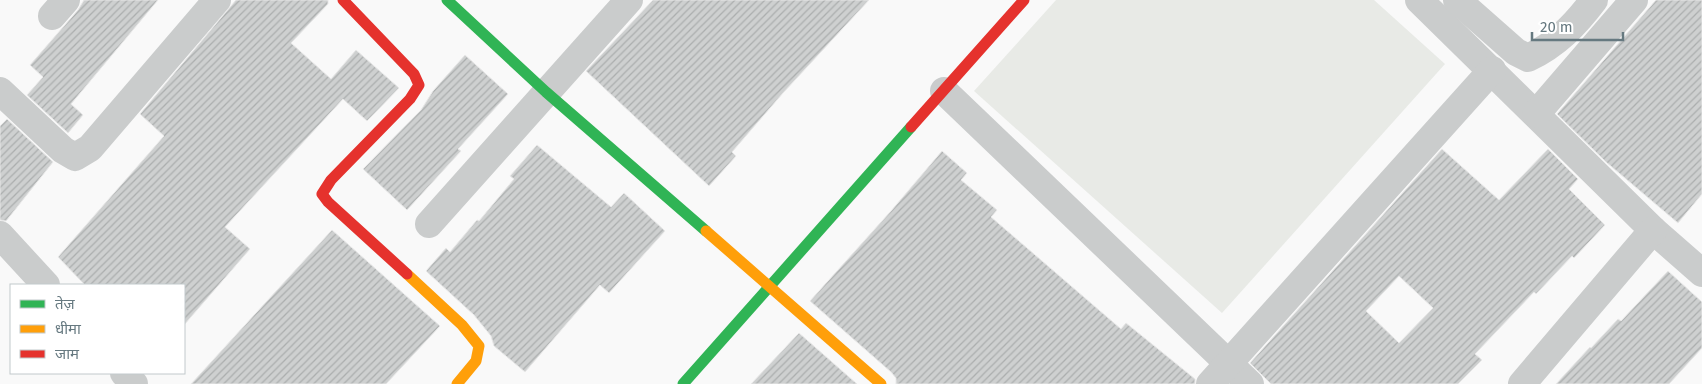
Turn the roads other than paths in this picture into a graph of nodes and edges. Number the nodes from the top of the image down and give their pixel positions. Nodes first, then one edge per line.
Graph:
1 (217, 0) edge
2 (343, 0) edge
3 (447, 0) edge
4 (629, 0) edge
5 (1024, 0) edge
6 (1419, 0) edge
7 (1457, 0) edge
8 (1594, 0) edge
9 (1634, 0) edge
10 (1492, 70) junction
11 (0, 91) edge
12 (944, 91) junction
13 (546, 92) junction
14 (1536, 114) junction
15 (430, 224) dead end
16 (1653, 230) junction
17 (0, 235) edge
18 (1699, 265) edge
19 (45, 284) edge
20 (769, 286) junction
21 (1228, 364) junction
22 (125, 374) edge
23 (134, 384) edge
24 (458, 384) edge
25 (683, 384) edge
26 (881, 384) edge
27 (1210, 384) edge
28 (1250, 384) edge
29 (1522, 384) edge

1 - 11 street
2 - 24 street
3 - 13 street
4 - 13 street
5 - 12 street
6 - 10 street
7 - 8 street
9 - 14 street
10 - 14 street
10 - 21 street
12 - 20 street
12 - 21 street
13 - 15 street
13 - 20 street
14 - 16 street
16 - 18 street
16 - 29 street
17 - 19 street
20 - 25 street
20 - 26 street
21 - 27 street
21 - 28 street
22 - 23 street

